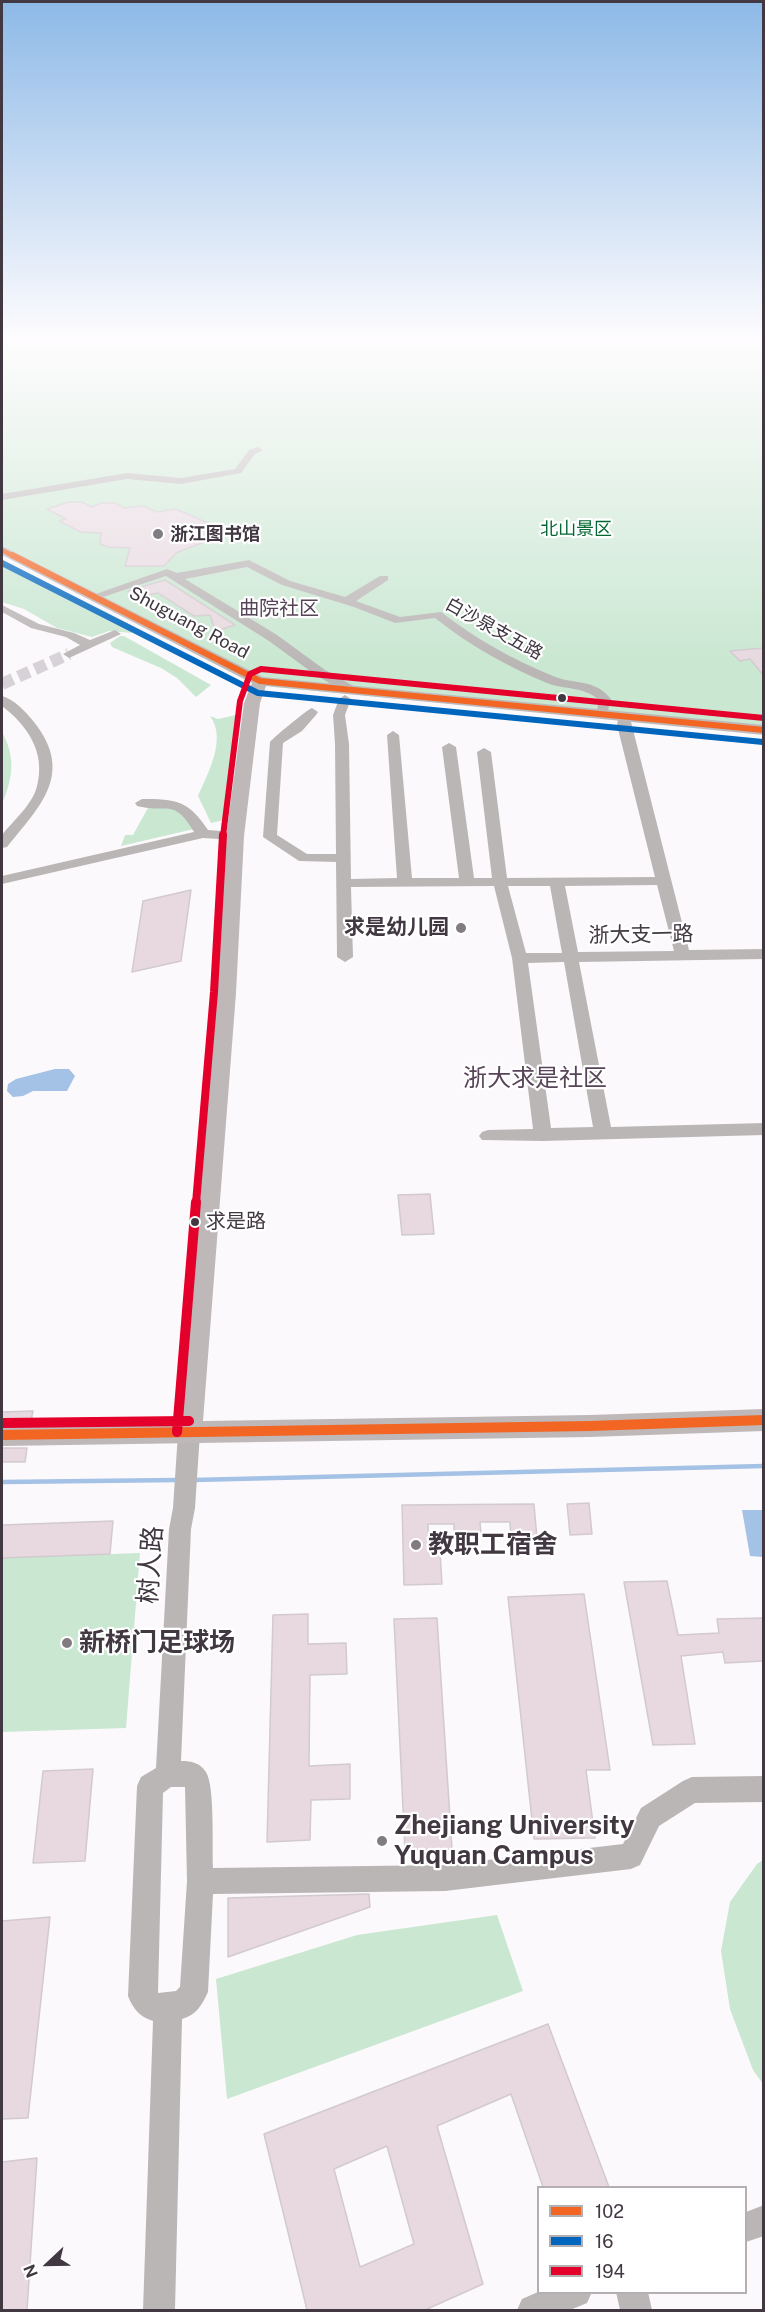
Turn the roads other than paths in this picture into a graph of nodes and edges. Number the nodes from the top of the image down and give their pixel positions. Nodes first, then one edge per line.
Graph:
1 (258, 450) dead end
2 (2, 497) edge
3 (2, 550) edge
4 (2, 559) edge
5 (171, 574) junction
6 (384, 578) dead end
7 (96, 596) junction
8 (346, 602) junction
9 (2, 609) edge
10 (115, 634) dead end
11 (90, 645) junction
12 (69, 654) tunnel mouth
13 (259, 685) junction
14 (349, 695) junction
15 (2, 700) edge
16 (312, 712) dead end
17 (602, 715) junction
18 (623, 721) junction
19 (764, 729) edge
20 (393, 735) dead end
21 (764, 739) edge
22 (449, 747) dead end
23 (484, 752) dead end
24 (142, 803) dead end
25 (203, 834) junction
26 (235, 836) junction
27 (2, 844) edge
28 (344, 858) junction
29 (2, 880) edge
30 (663, 880) junction
31 (557, 882) junction
32 (344, 883) junction
33 (405, 883) junction
34 (466, 883) junction
35 (500, 883) junction
36 (764, 954) edge
37 (683, 956) junction
38 (345, 957) dead end
39 (520, 958) junction
40 (573, 958) junction
41 (764, 1129) edge
42 (603, 1133) junction
43 (543, 1135) junction
44 (488, 1136) dead end
45 (764, 1420) edge
46 (2, 1435) edge
47 (188, 1443) junction
48 (173, 1774) junction
49 (764, 1789) edge
50 (200, 1881) junction
51 (168, 2007) junction
52 (764, 2220) edge
53 (747, 2227) edge
54 (571, 2294) edge
55 (632, 2294) edge
56 (159, 2310) edge
57 (533, 2310) edge
58 (636, 2310) edge

1 - 2 street
3 - 7 main road, Shuguang Road
4 - 13 main road, Shuguang Road
5 - 7 street
5 - 8 street
5 - 14 street
6 - 8 street
7 - 13 main road, Shuguang Road
8 - 17 street, 白沙泉支五路
9 - 11 street
10 - 11 street
11 - 12 street
13 - 14 main road, Shuguang Road
13 - 26 main road
14 - 17 main road, Shuguang Road
14 - 18 main road, Shuguang Road
14 - 28 street
15 - 27 street
16 - 28 street
17 - 18 main road, Shuguang Road
18 - 19 main road, Shuguang Road
18 - 21 main road, Shuguang Road
18 - 30 street
20 - 33 street
22 - 34 street
23 - 35 street
24 - 25 street
25 - 26 street
25 - 29 street
26 - 47 main road
28 - 32 street
30 - 31 street
30 - 37 street
31 - 35 street
31 - 40 street
32 - 33 street
32 - 38 street
33 - 34 street
34 - 35 street
35 - 39 street
36 - 37 street, 浙大支一路
37 - 40 street, 浙大支一路
39 - 40 street, 浙大支一路
39 - 43 street
40 - 42 street
41 - 42 street
42 - 43 street
43 - 44 street
45 - 47 main road
46 - 47 main road
47 - 48 street, 树人路
48 - 50 street
48 - 51 street
49 - 50 street
50 - 51 street
51 - 56 street
52 - 53 street
54 - 57 street
55 - 58 street

